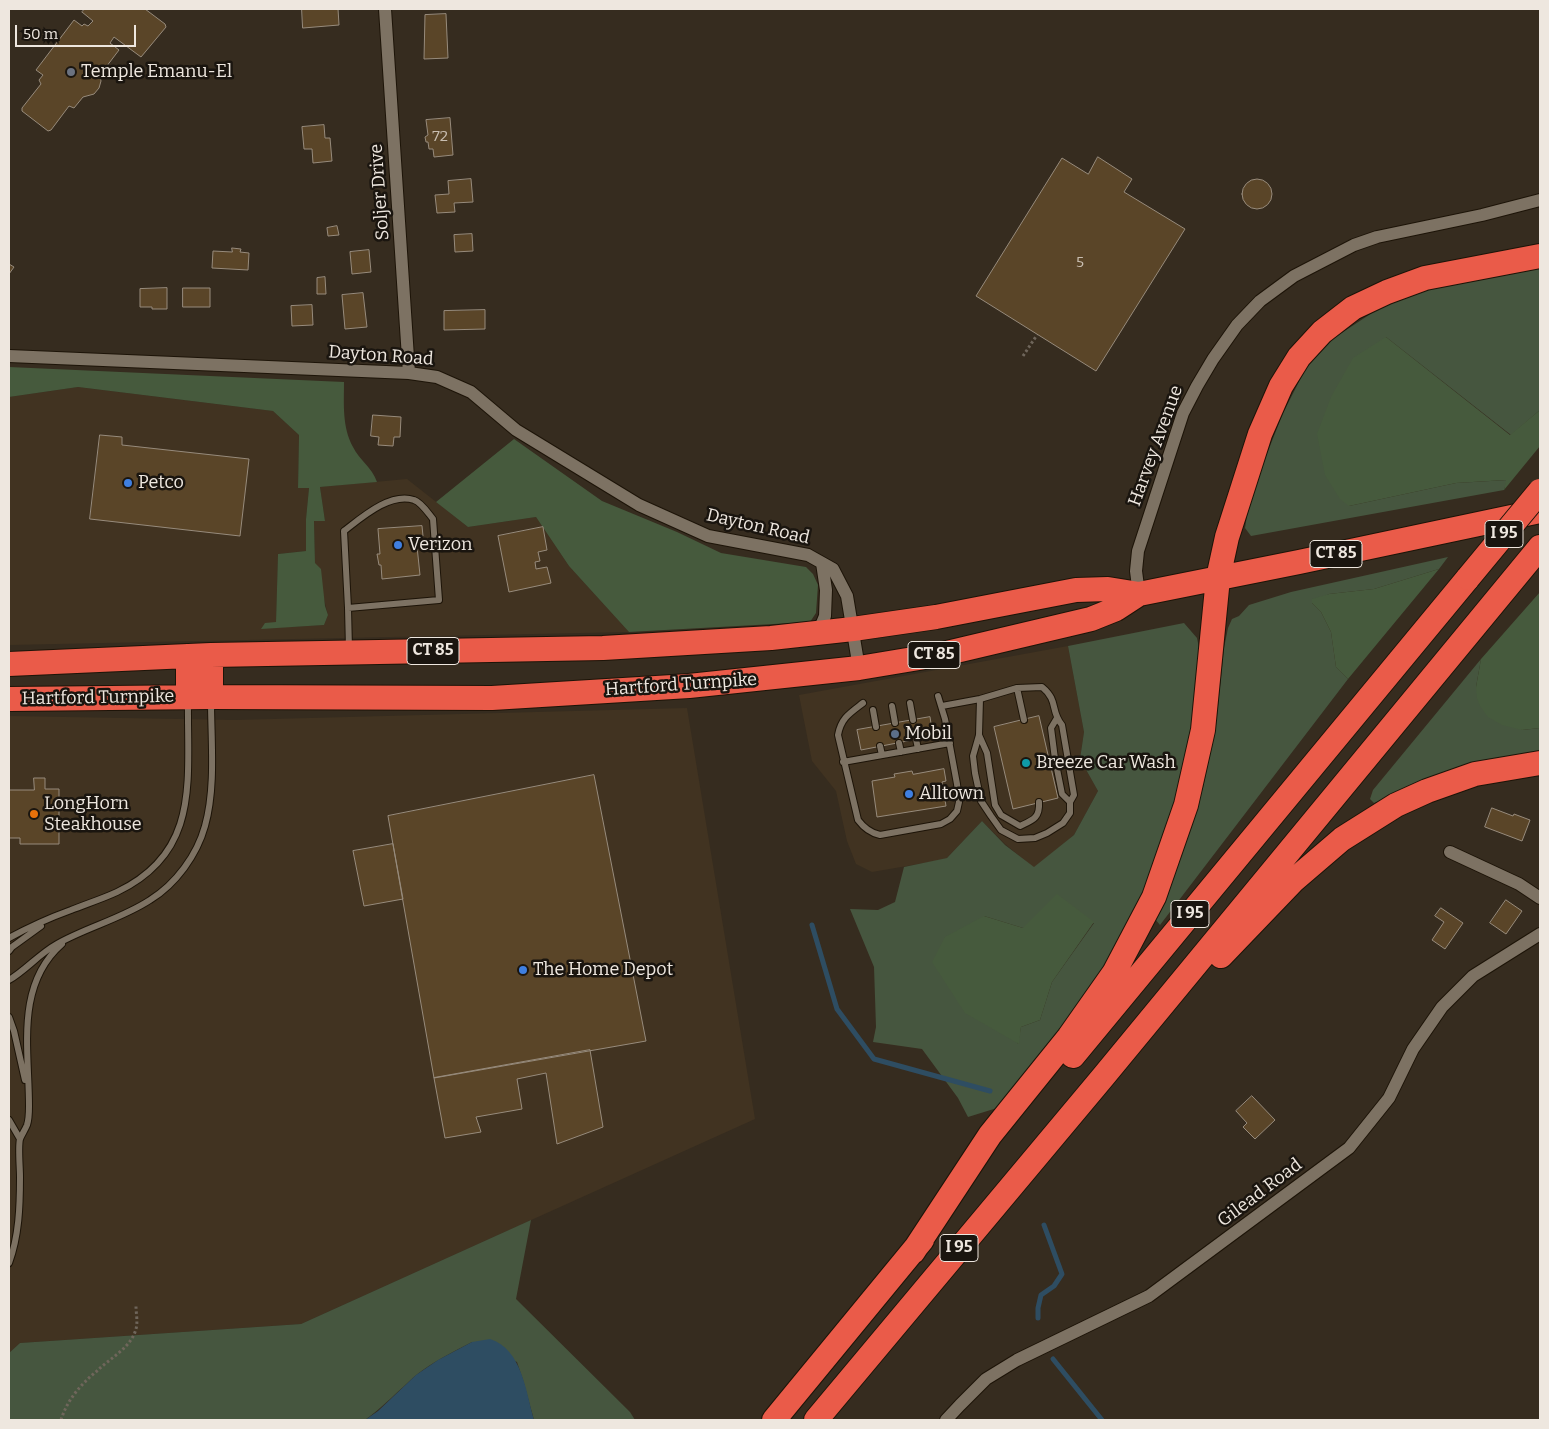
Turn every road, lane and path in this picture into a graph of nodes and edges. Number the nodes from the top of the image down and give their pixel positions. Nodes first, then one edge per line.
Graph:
1 (385, 9) edge
2 (1540, 200) edge
3 (1540, 256) edge
4 (1037, 335) dead end
5 (9, 356) edge
6 (1023, 356) dead end
7 (410, 373) junction
8 (1540, 491) edge
9 (1540, 511) edge
10 (1540, 547) edge
11 (822, 562) junction
12 (1218, 578) junction
13 (1139, 594) junction
14 (348, 608) junction
15 (853, 629) junction
16 (818, 633) junction
17 (349, 653) junction
18 (199, 656) junction
19 (9, 664) edge
20 (859, 668) junction
21 (1016, 688) junction
22 (938, 696) dead end
23 (200, 697) junction
24 (9, 699) edge
25 (980, 699) junction
26 (863, 703) dead end
27 (910, 703) dead end
28 (892, 706) dead end
29 (942, 706) junction
30 (873, 710) dead end
31 (1056, 718) junction
32 (913, 720) dead end
33 (1024, 720) dead end
34 (895, 723) dead end
35 (876, 727) dead end
36 (979, 735) junction
37 (916, 740) dead end
38 (899, 743) dead end
39 (950, 743) junction
40 (880, 746) dead end
41 (918, 749) junction
42 (901, 752) junction
43 (882, 755) junction
44 (843, 762) junction
45 (1540, 763) edge
46 (1039, 802) dead end
47 (1070, 802) junction
48 (1450, 852) dead end
49 (1540, 898) edge
50 (70, 910) junction
51 (79, 932) junction
52 (1540, 934) edge
53 (9, 938) edge
54 (9, 951) edge
55 (9, 980) edge
56 (9, 1017) edge
57 (1103, 1077) junction
58 (29, 1108) junction
59 (9, 1120) edge
60 (20, 1139) junction
61 (913, 1252) junction
62 (9, 1263) edge
63 (136, 1306) dead end
64 (61, 1420) edge
65 (774, 1420) edge
66 (816, 1420) edge
67 (946, 1420) edge

1 - 7 street, Soljer Drive
2 - 13 street, Harvey Avenue
3 - 12 highway
4 - 6 path
5 - 7 street, Dayton Road
7 - 11 street, Dayton Road
8 - 61 highway, I 95, bridge
9 - 12 highway, Hartford Turnpike / CT 85
10 - 57 highway, I 95
11 - 15 street, Dayton Road
11 - 16 street, Dayton Road
12 - 13 highway, Hartford Turnpike / CT 85
12 - 61 highway
13 - 15 highway, Hartford Turnpike / CT 85
13 - 20 highway, Hartford Turnpike / CT 85
14 - 14 lane
14 - 17 lane
15 - 16 highway, Hartford Turnpike / CT 85
15 - 20 street, Dayton Road
16 - 17 highway, Hartford Turnpike / CT 85
17 - 18 highway, Hartford Turnpike / CT 85
18 - 19 highway, Hartford Turnpike / CT 85
18 - 23 highway, Hartford Turnpike
20 - 23 highway, Hartford Turnpike / CT 85
21 - 25 lane
21 - 31 lane
21 - 33 lane
22 - 29 lane
23 - 24 highway, Hartford Turnpike / CT 85
23 - 50 lane
23 - 51 lane
25 - 29 lane
25 - 36 lane
26 - 44 lane
27 - 32 lane
28 - 34 lane
29 - 39 lane
30 - 35 lane
31 - 47 lane
31 - 47 lane
36 - 46 lane
36 - 47 lane
37 - 41 lane
38 - 42 lane
39 - 41 lane
39 - 44 lane
40 - 43 lane
41 - 42 lane
42 - 43 lane
43 - 44 lane
45 - 57 highway
48 - 49 street
50 - 53 lane
50 - 54 lane
51 - 55 lane
51 - 58 lane
52 - 67 street, Gilead Road
56 - 58 lane
57 - 66 highway, I 95
58 - 60 lane
59 - 60 lane
60 - 62 lane
61 - 65 highway, I 95
63 - 64 path

